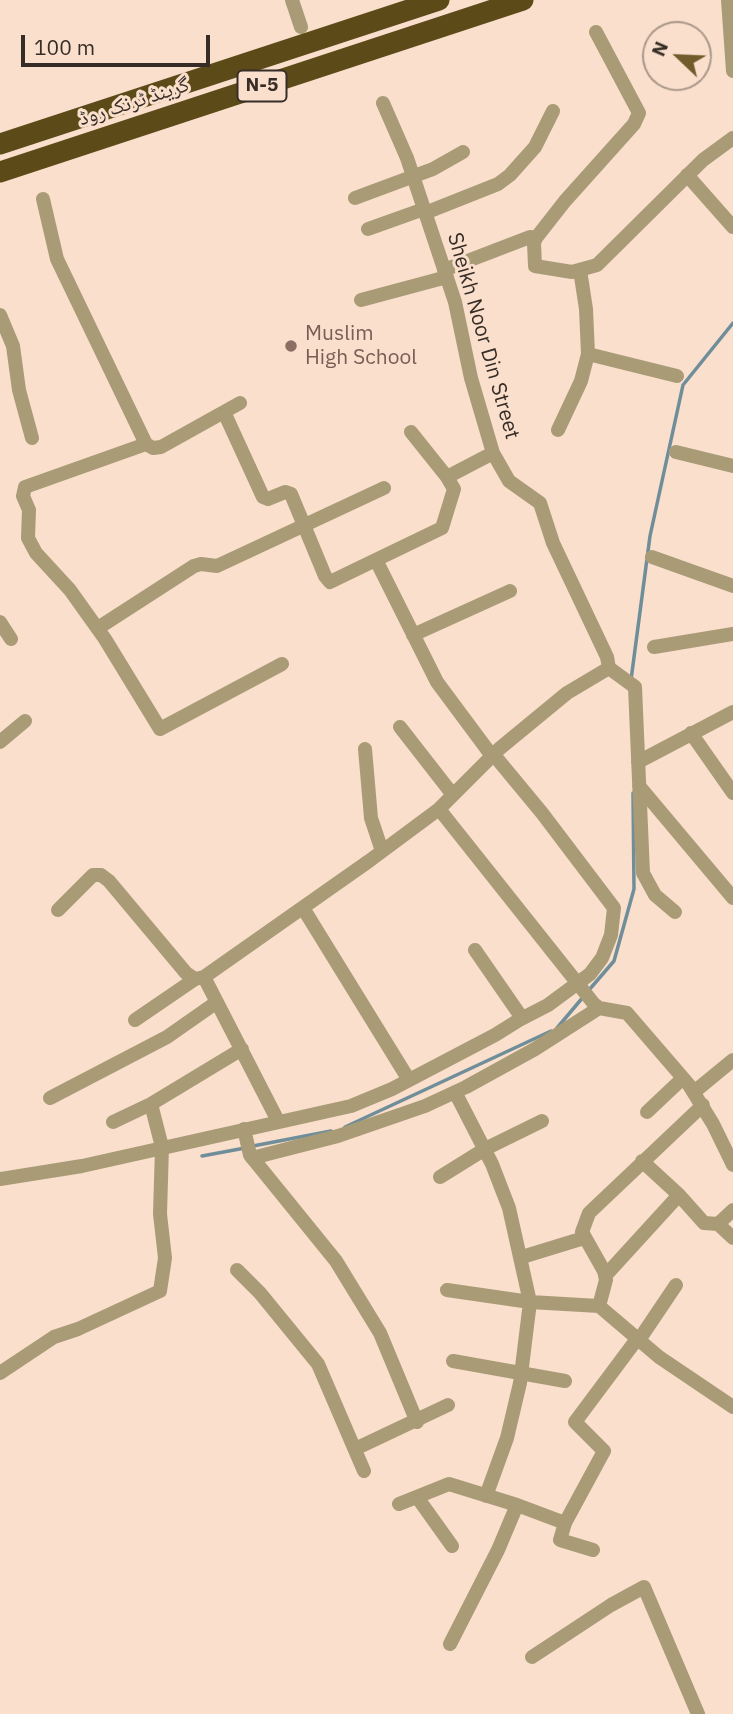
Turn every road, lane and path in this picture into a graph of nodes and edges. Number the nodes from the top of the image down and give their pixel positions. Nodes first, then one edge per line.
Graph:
1 (292, 0) edge
2 (439, 0) edge
3 (523, 0) edge
4 (728, 0) edge
5 (300, 27) dead end
6 (596, 32) dead end
7 (733, 71) edge
8 (383, 103) dead end
9 (553, 111) dead end
10 (733, 138) edge
11 (0, 144) edge
12 (463, 152) dead end
13 (0, 172) edge
14 (687, 175) junction
15 (413, 176) junction
16 (355, 198) dead end
17 (43, 199) dead end
18 (425, 211) junction
19 (733, 227) edge
20 (368, 229) dead end
21 (536, 238) junction
22 (580, 270) junction
23 (445, 273) junction
24 (361, 300) dead end
25 (0, 315) edge
26 (588, 354) junction
27 (677, 376) dead end
28 (240, 403) dead end
29 (224, 412) junction
30 (558, 430) dead end
31 (411, 432) dead end
32 (32, 438) dead end
33 (146, 444) junction
34 (676, 452) dead end
35 (494, 453) junction
36 (733, 466) edge
37 (447, 477) junction
38 (384, 488) dead end
39 (304, 526) junction
40 (652, 557) dead end
41 (376, 560) junction
42 (733, 586) edge
43 (510, 591) dead end
44 (0, 622) edge
45 (98, 628) junction
46 (733, 634) edge
47 (413, 635) junction
48 (11, 639) dead end
49 (654, 647) dead end
50 (282, 664) dead end
51 (614, 670) junction
52 (733, 712) edge
53 (25, 721) dead end
54 (400, 727) dead end
55 (691, 733) junction
56 (0, 742) edge
57 (365, 749) dead end
58 (493, 755) junction
59 (638, 762) junction
60 (639, 786) junction
61 (733, 793) edge
62 (453, 795) junction
63 (439, 809) junction
64 (382, 852) junction
65 (733, 898) edge
66 (303, 908) junction
67 (58, 910) dead end
68 (675, 912) dead end
69 (475, 950) dead end
70 (199, 978) junction
71 (579, 985) junction
72 (217, 1002) junction
73 (596, 1005) junction
74 (522, 1018) junction
75 (135, 1020) dead end
76 (242, 1048) junction
77 (733, 1060) edge
78 (683, 1078) junction
79 (409, 1080) junction
80 (455, 1092) junction
81 (50, 1098) dead end
82 (698, 1099) junction
83 (151, 1104) junction
84 (386, 1106) junction
85 (647, 1112) dead end
86 (278, 1121) junction
87 (542, 1121) dead end
88 (113, 1122) dead end
89 (245, 1134) junction
90 (485, 1149) junction
91 (162, 1151) junction
92 (251, 1156) junction
93 (642, 1161) junction
94 (733, 1165) edge
95 (440, 1177) dead end
96 (0, 1180) edge
97 (679, 1195) junction
98 (733, 1210) edge
99 (718, 1224) junction
100 (584, 1238) junction
101 (733, 1238) edge
102 (522, 1257) junction
103 (237, 1270) dead end
104 (605, 1276) junction
105 (676, 1285) dead end
106 (447, 1290) dead end
107 (530, 1301) junction
108 (599, 1306) junction
109 (638, 1340) junction
110 (453, 1361) dead end
111 (0, 1373) edge
112 (521, 1374) junction
113 (565, 1381) dead end
114 (448, 1405) dead end
115 (733, 1407) edge
116 (417, 1422) junction
117 (355, 1449) junction
118 (364, 1471) dead end
119 (486, 1496) junction
120 (417, 1497) junction
121 (400, 1504) dead end
122 (517, 1505) junction
123 (565, 1524) junction
124 (452, 1546) dead end
125 (593, 1550) dead end
126 (450, 1644) dead end
127 (532, 1657) dead end
128 (698, 1714) edge

1 - 5 street
2 - 11 highway, گرینڈ ٹرنک روڈ / N-5
3 - 13 highway, گرینڈ ٹرنک روڈ / N-5
4 - 7 street
6 - 21 street
8 - 15 street, Sheikh Noor Din Street
9 - 18 street
10 - 14 street
12 - 15 street
14 - 19 street
14 - 22 street
15 - 16 street
15 - 18 street, Sheikh Noor Din Street
17 - 33 street
18 - 20 street
18 - 23 street, Sheikh Noor Din Street
21 - 22 street
21 - 23 street
22 - 26 street
23 - 24 street
23 - 35 street, Sheikh Noor Din Street
25 - 32 street
26 - 27 street
26 - 30 street
28 - 29 street
29 - 33 street
29 - 39 street
31 - 37 street
33 - 45 street
34 - 36 street
35 - 37 street
35 - 51 street, Sheikh Noor Din Street
37 - 41 street
38 - 39 street
39 - 41 street
39 - 45 street
40 - 42 street
41 - 47 street
43 - 47 street
44 - 48 street
45 - 50 street
46 - 49 street
47 - 58 street
51 - 58 street
51 - 59 street
52 - 55 street
53 - 56 street
54 - 62 street
55 - 59 street
55 - 61 street
57 - 64 street
58 - 62 street
58 - 71 street
59 - 60 street
60 - 65 street
60 - 68 street
62 - 63 street
63 - 64 street
63 - 71 street
64 - 66 street
66 - 70 street
66 - 79 street
67 - 70 street
69 - 74 street
70 - 72 street
70 - 75 street
71 - 73 street
71 - 74 street
72 - 76 street
72 - 81 street
73 - 78 street
73 - 80 street
74 - 79 street
76 - 83 street
76 - 86 street
77 - 82 street
78 - 82 street
78 - 85 street
79 - 84 street
80 - 84 street
80 - 90 street
82 - 93 street
82 - 94 street
83 - 88 street
83 - 91 street
84 - 86 street
84 - 92 street
86 - 89 street
87 - 90 street
89 - 91 street
89 - 92 street
90 - 95 street
90 - 102 street
91 - 96 street
91 - 111 street
92 - 116 street
93 - 97 street
93 - 100 street
97 - 99 street
97 - 104 street
98 - 99 street
99 - 101 street
100 - 102 street
100 - 104 street
102 - 107 street
103 - 117 street
104 - 108 street
105 - 109 street
106 - 107 street
107 - 108 street
107 - 112 street
108 - 109 street
109 - 115 street
109 - 123 street
110 - 112 street
112 - 113 street
112 - 119 street
114 - 116 street
116 - 117 street
117 - 118 street
119 - 120 street
119 - 122 street
120 - 121 street
120 - 124 street
122 - 123 street
122 - 126 street
123 - 125 street
127 - 128 street

